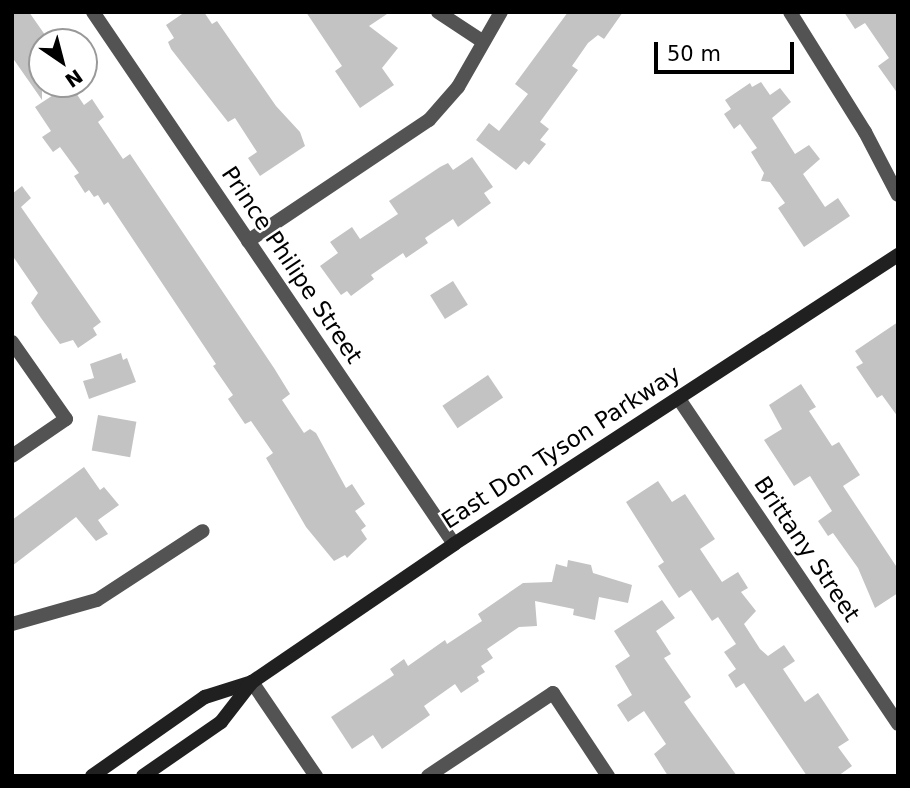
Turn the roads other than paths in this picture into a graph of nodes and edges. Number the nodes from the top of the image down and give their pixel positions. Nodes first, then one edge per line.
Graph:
1 (93, 12) edge
2 (438, 12) edge
3 (502, 12) edge
4 (790, 12) edge
5 (482, 41) junction
6 (898, 195) edge
7 (248, 242) junction
8 (898, 255) edge
9 (12, 342) edge
10 (679, 399) junction
11 (12, 456) edge
12 (203, 531) dead end
13 (454, 544) junction
14 (12, 624) edge
15 (252, 682) junction
16 (898, 724) edge
17 (92, 776) edge
18 (143, 776) edge
19 (316, 776) edge
20 (428, 776) edge
21 (608, 776) edge

1 - 7 street, Prince Philipe Street
2 - 5 street
3 - 5 street
4 - 6 street
5 - 7 street
7 - 13 street, Prince Philipe Street
8 - 10 main road, East Don Tyson Parkway
9 - 11 street
10 - 13 main road, East Don Tyson Parkway
10 - 16 street, Brittany Street
12 - 14 street
13 - 15 main road, East Don Tyson Parkway
15 - 17 main road, East Don Tyson Parkway
15 - 18 main road, East Don Tyson Parkway
15 - 19 street
20 - 21 street

